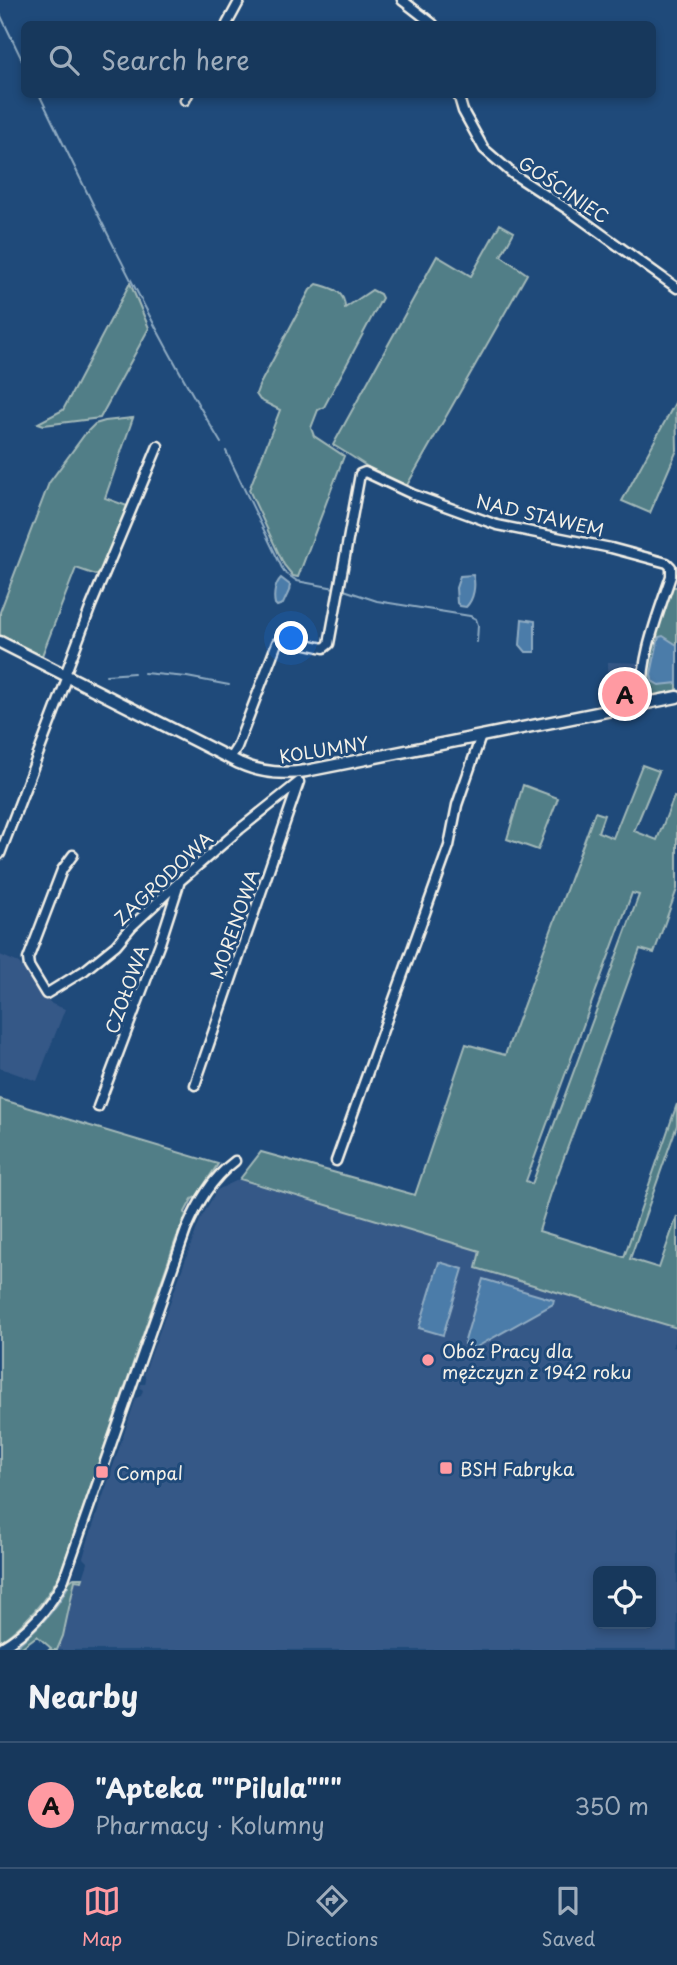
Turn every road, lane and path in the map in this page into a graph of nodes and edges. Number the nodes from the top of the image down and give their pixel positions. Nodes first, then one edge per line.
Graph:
1 (240, 0) edge
2 (402, 0) edge
3 (229, 21) edge
4 (429, 21) edge
5 (459, 98) edge
6 (677, 288) edge
7 (158, 446) dead end
8 (0, 642) edge
9 (66, 676) junction
10 (677, 697) edge
11 (643, 703) junction
12 (481, 736) junction
13 (230, 758) junction
14 (300, 777) junction
15 (0, 853) edge
16 (73, 855) dead end
17 (180, 881) junction
18 (195, 1085) dead end
19 (98, 1108) dead end
20 (235, 1161) dead end
21 (335, 1161) dead end
22 (1, 1649) edge

1 - 3 street
2 - 4 street
5 - 6 street, GOŚCINIEC
7 - 9 street
8 - 9 street, KOLUMNY
9 - 13 street, KOLUMNY
9 - 15 street
10 - 11 street, KOLUMNY
11 - 12 street, KOLUMNY
11 - 13 street, NAD STAWEM
12 - 14 street, KOLUMNY
12 - 21 street
13 - 14 street, KOLUMNY
14 - 17 street, ZAGRODOWA
14 - 18 street, MORENOWA
16 - 17 street, ZAGRODOWA
17 - 19 street, CZOŁOWA
20 - 22 street

